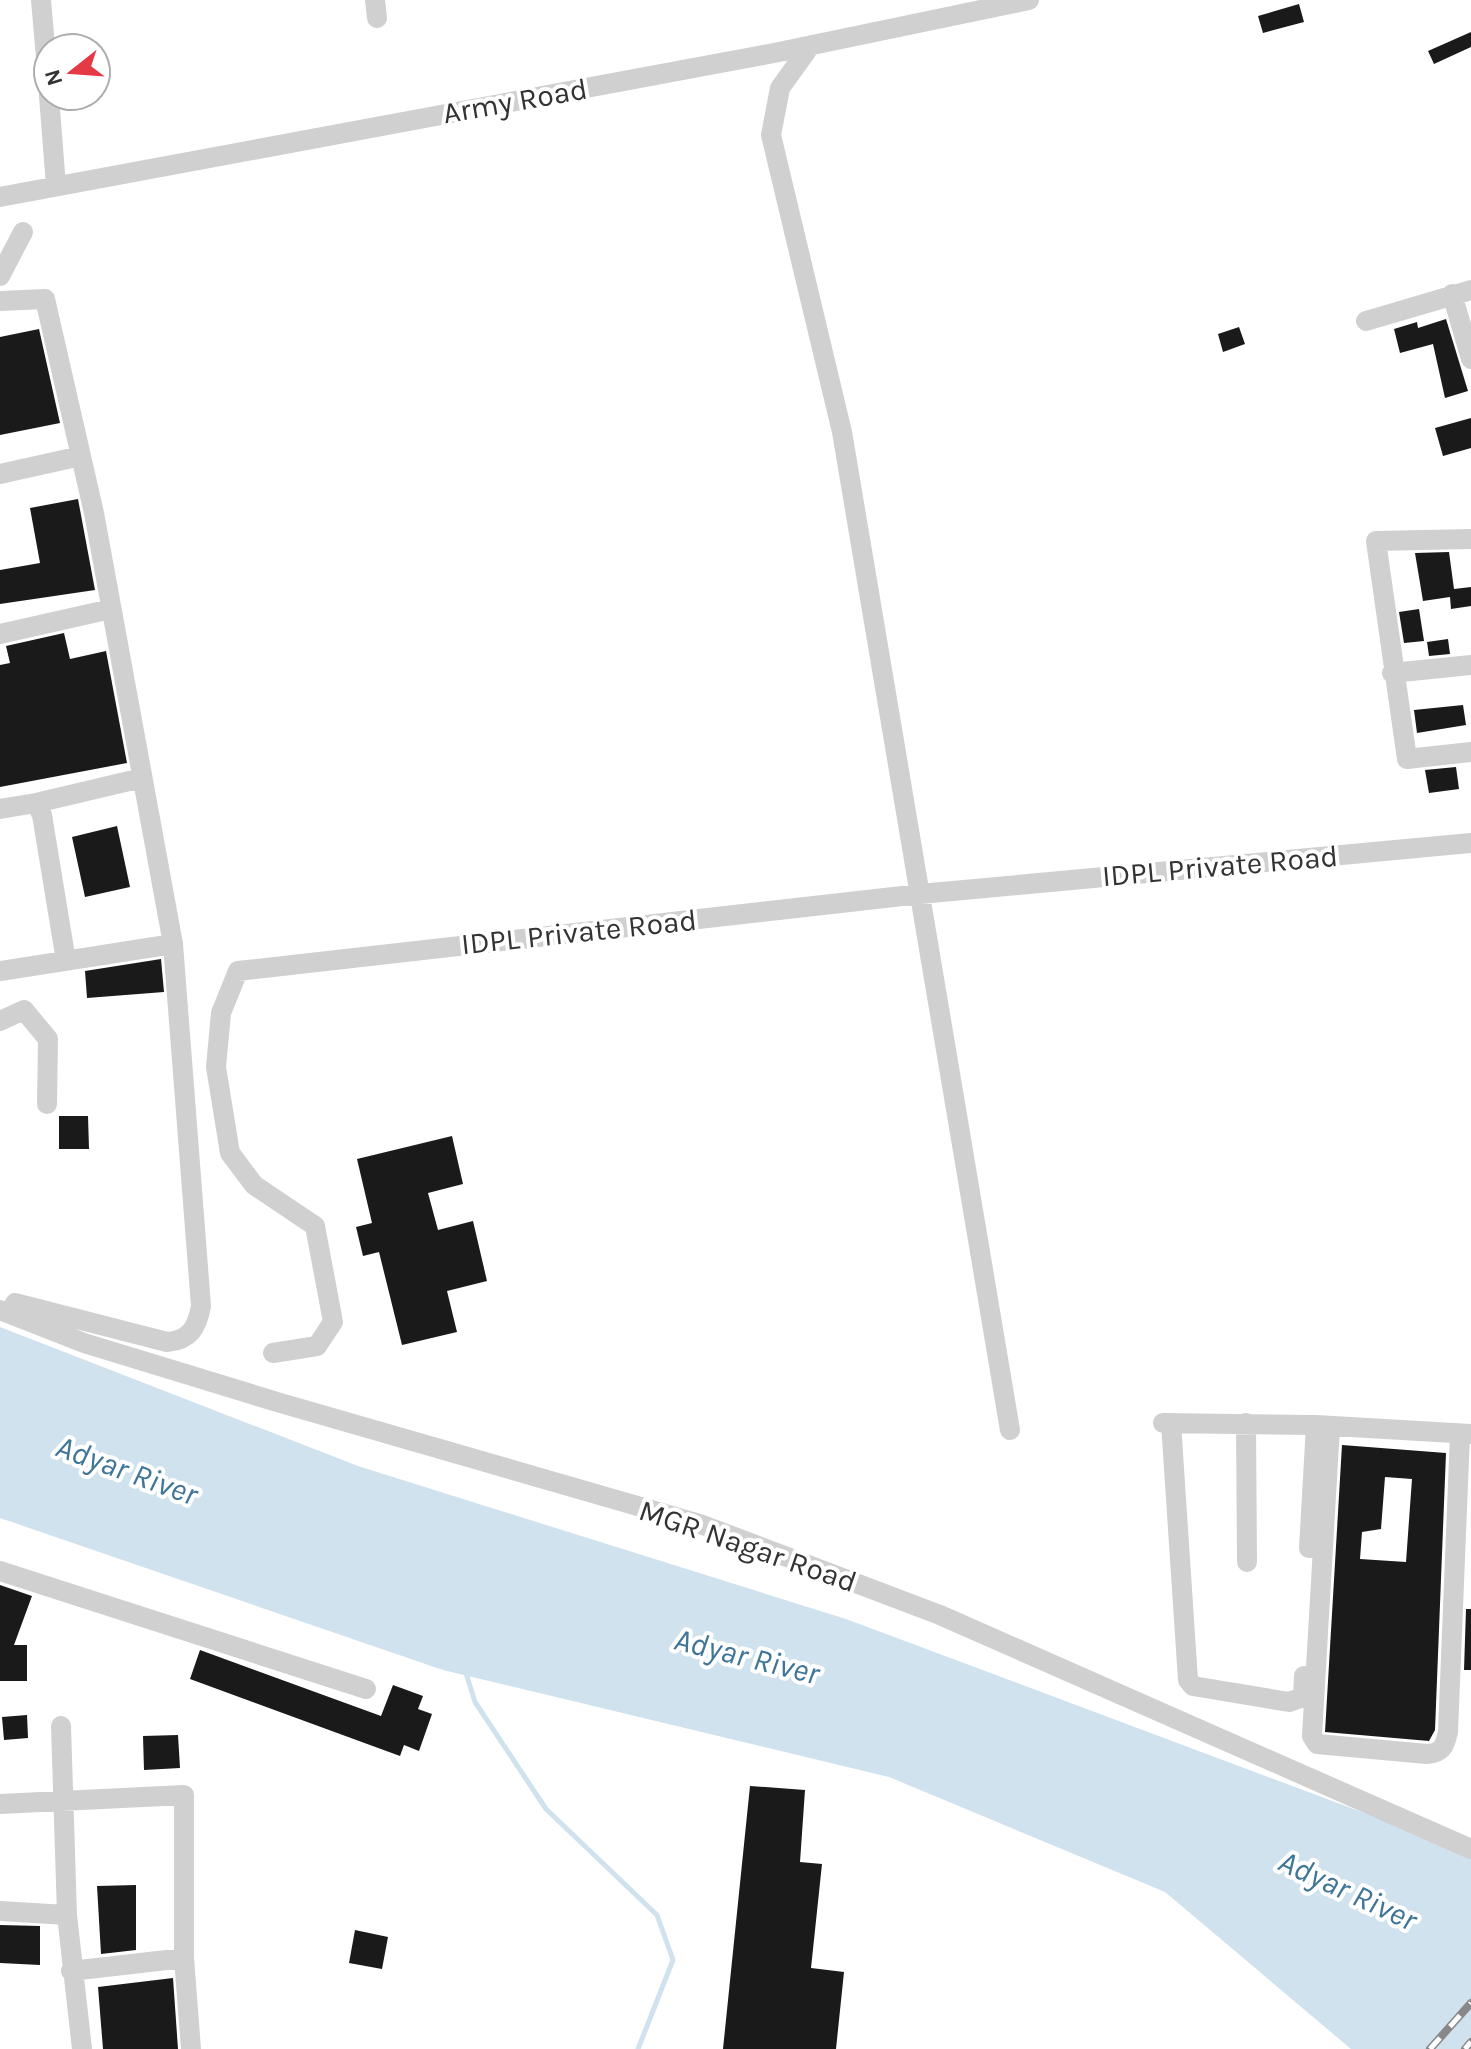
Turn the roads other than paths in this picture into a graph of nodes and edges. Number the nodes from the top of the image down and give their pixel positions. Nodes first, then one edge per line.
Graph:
1 (41, 0) edge
2 (1029, 0) edge
3 (44, 32) edge
4 (811, 45) junction
5 (50, 112) edge
6 (56, 186) junction
7 (0, 197) edge
8 (23, 232) dead end
9 (0, 276) edge
10 (1461, 292) edge
11 (0, 301) edge
12 (1366, 321) dead end
13 (1471, 359) edge
14 (81, 456) junction
15 (0, 474) edge
16 (1471, 539) edge
17 (111, 609) junction
18 (0, 634) edge
19 (1471, 665) edge
20 (1392, 673) junction
21 (1471, 752) edge
22 (142, 778) junction
23 (36, 803) junction
24 (0, 809) edge
25 (1471, 843) edge
26 (920, 894) junction
27 (173, 944) junction
28 (66, 961) junction
29 (0, 971) edge
30 (0, 1021) edge
31 (47, 1104) dead end
32 (0, 1297) edge
33 (0, 1310) edge
34 (273, 1353) dead end
35 (1246, 1423) junction
36 (1323, 1426) junction
37 (1010, 1430) dead end
38 (1466, 1434) edge
39 (1247, 1562) dead end
40 (0, 1571) edge
41 (366, 1689) dead end
42 (61, 1726) dead end
43 (61, 1799) junction
44 (0, 1804) edge
45 (1471, 1849) edge
46 (0, 1911) edge
47 (67, 1915) junction
48 (184, 1958) junction
49 (71, 1971) junction
50 (82, 2049) edge
51 (191, 2049) edge

1 - 3 street
2 - 4 street, Army Road
4 - 6 street, Army Road
4 - 26 street
5 - 6 street
6 - 7 street, Army Road
8 - 9 street
10 - 12 street
10 - 13 street
11 - 14 street
14 - 15 street
14 - 17 street
16 - 20 street
17 - 18 street
17 - 22 street
19 - 20 street
20 - 21 street
22 - 23 street
22 - 27 street
23 - 24 street
23 - 28 street
25 - 26 street, IDPL Private Road
26 - 34 street, IDPL Private Road
26 - 37 street
27 - 28 street
27 - 32 street
28 - 29 street
30 - 31 street
33 - 45 street, MGR Nagar Road
35 - 36 street
35 - 36 street
35 - 39 street
36 - 38 street
36 - 38 street
40 - 41 street
42 - 43 street
43 - 44 street
43 - 47 street
43 - 48 street
46 - 47 street
47 - 49 street
48 - 49 street
48 - 51 street
49 - 50 street

